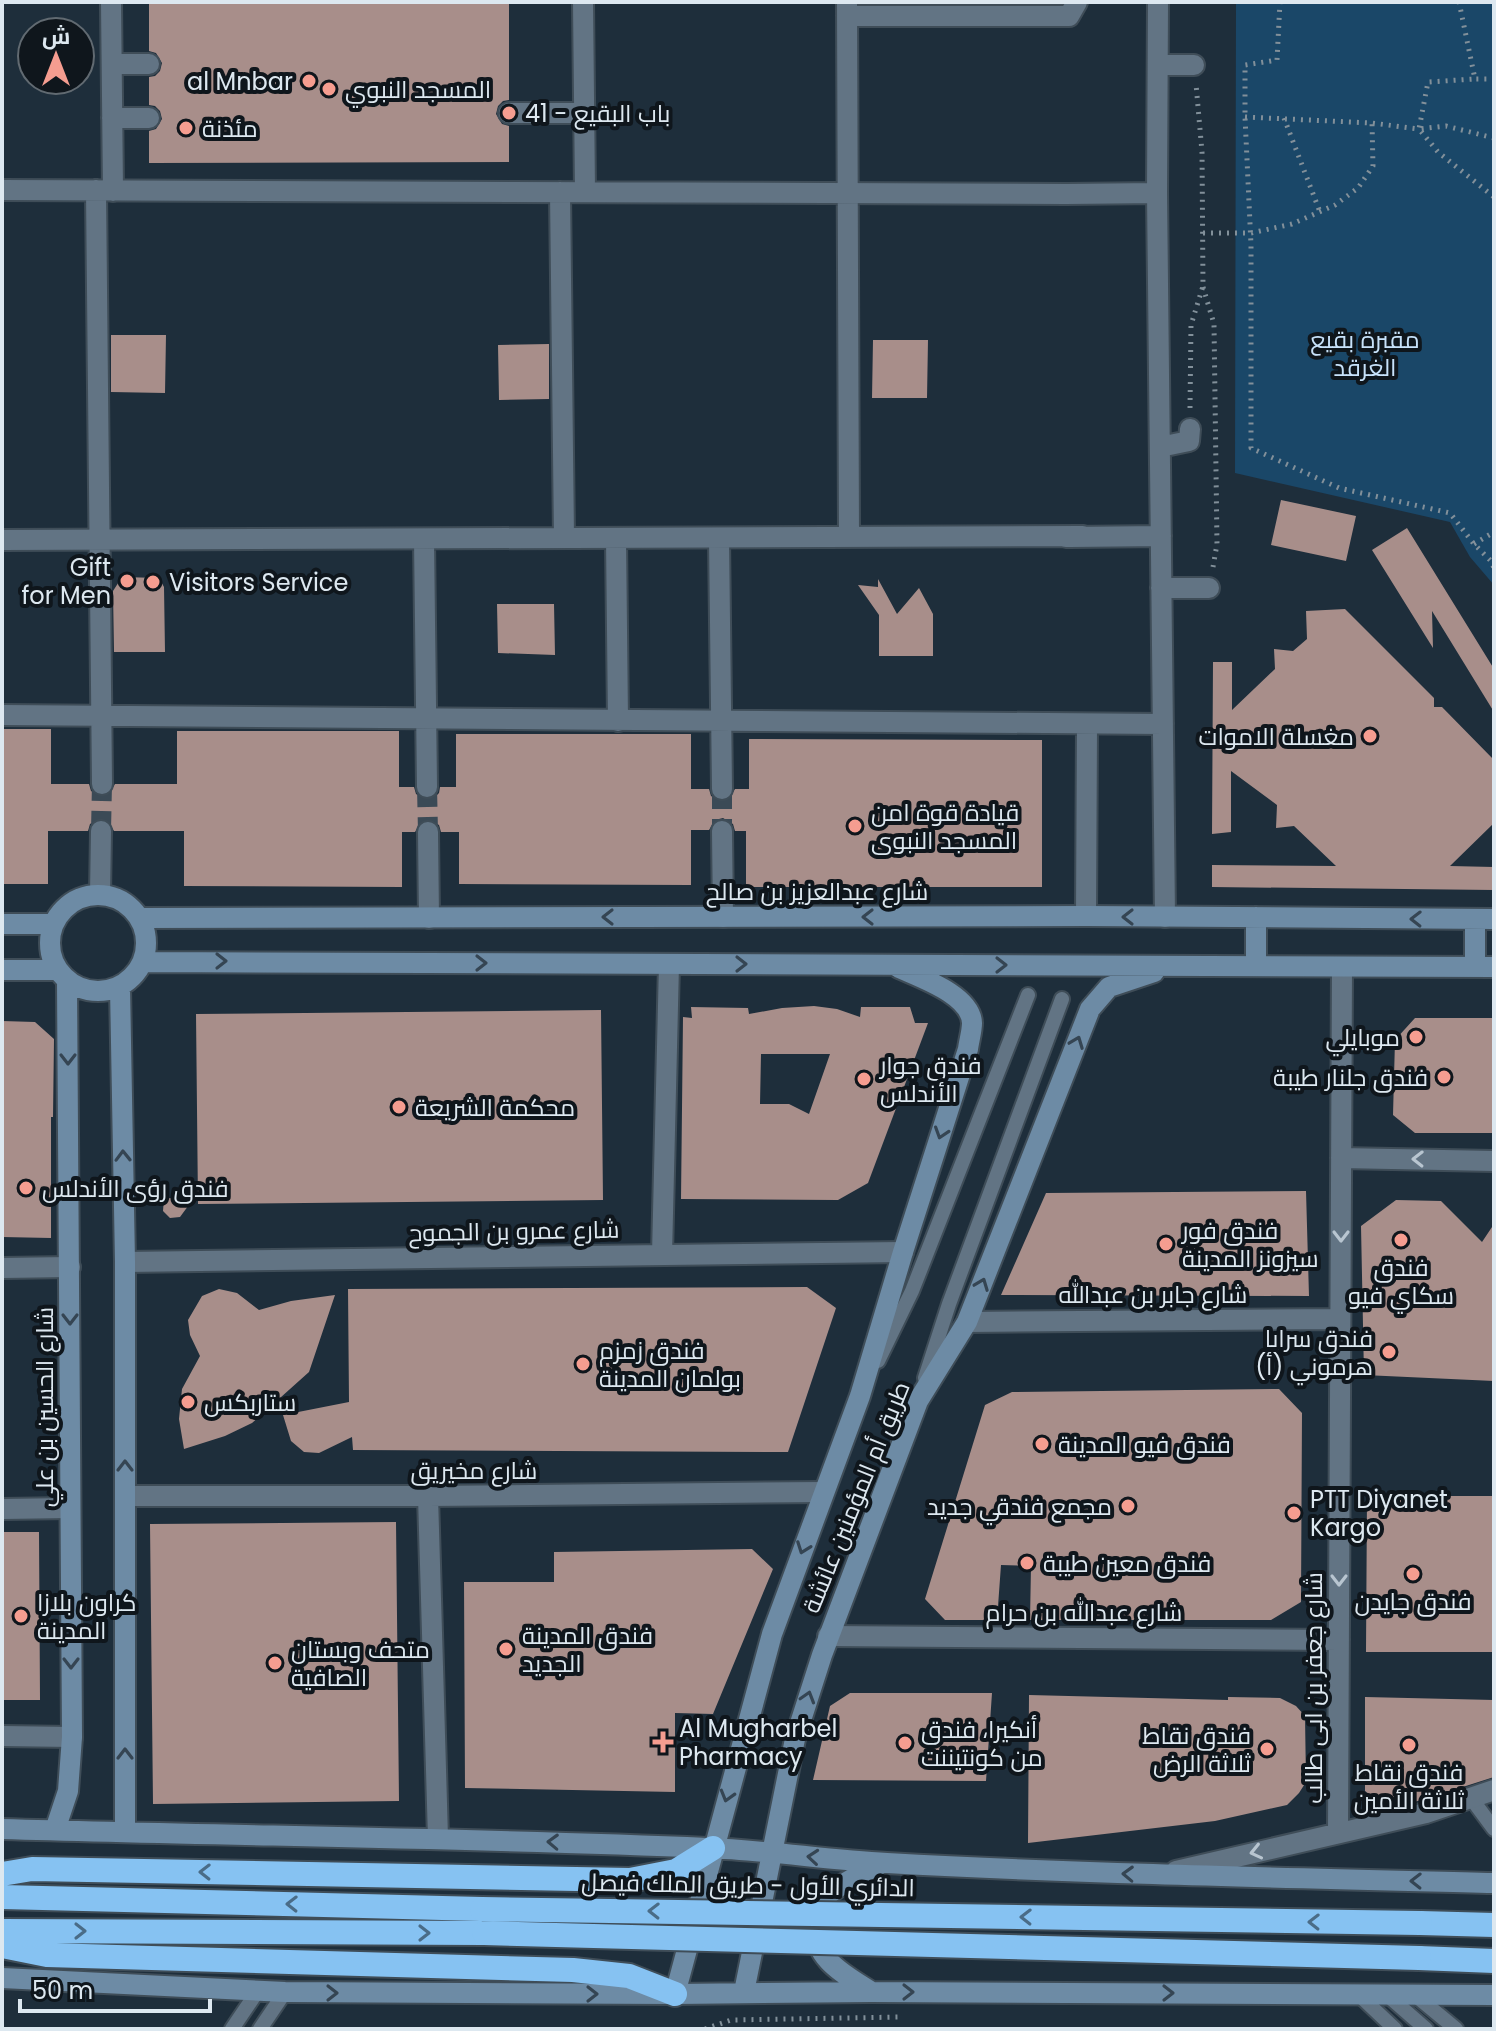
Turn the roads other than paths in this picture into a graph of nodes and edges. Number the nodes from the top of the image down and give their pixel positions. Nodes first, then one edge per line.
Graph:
1 (111, 2) edge
2 (583, 2) edge
3 (1077, 2) edge
4 (1158, 2) edge
5 (847, 9) edge
6 (112, 64) junction
7 (149, 64) dead end
8 (1158, 65) junction
9 (1194, 65) road end
10 (509, 113) dead end
11 (584, 113) junction
12 (112, 118) junction
13 (149, 118) dead end
14 (2, 190) edge
15 (104, 190) junction
16 (560, 192) junction
17 (585, 192) junction
18 (849, 192) junction
19 (1157, 193) junction
20 (1190, 429) road end
21 (1160, 447) junction
22 (1161, 536) junction
23 (849, 537) junction
24 (564, 538) junction
25 (616, 538) junction
26 (719, 538) junction
27 (424, 539) junction
28 (2, 540) edge
29 (100, 540) junction
30 (1161, 588) junction
31 (1209, 588) dead end
32 (2, 715) edge
33 (102, 716) junction
34 (425, 719) junction
35 (618, 721) junction
36 (722, 721) junction
37 (1163, 724) junction
38 (1087, 725) junction
39 (102, 784) tunnel mouth
40 (427, 787) tunnel mouth
41 (722, 789) tunnel mouth
42 (101, 831) tunnel mouth
43 (722, 831) tunnel mouth
44 (428, 832) tunnel mouth
45 (100, 895) junction
46 (1086, 916) junction
47 (723, 917) junction
48 (1165, 917) junction
49 (1256, 917) junction
50 (140, 918) junction
51 (429, 918) junction
52 (1484, 919) edge
53 (2, 924) edge
54 (53, 924) junction
55 (143, 962) junction
56 (669, 964) junction
57 (892, 964) junction
58 (1185, 966) junction
59 (1256, 966) junction
60 (1342, 967) junction
61 (1484, 967) edge
62 (2, 970) edge
63 (62, 976) junction
64 (120, 987) junction
65 (1028, 995) dead end
66 (1062, 999) dead end
67 (1341, 1158) junction
68 (1494, 1161) edge
69 (903, 1252) junction
70 (662, 1255) junction
71 (125, 1262) junction
72 (70, 1267) junction
73 (2, 1268) edge
74 (1340, 1319) junction
75 (967, 1322) junction
76 (860, 1396) junction
77 (918, 1401) junction
78 (823, 1492) junction
79 (125, 1496) junction
80 (428, 1496) junction
81 (70, 1508) junction
82 (2, 1509) edge
83 (828, 1636) junction
84 (1339, 1640) junction
85 (2, 1736) edge
86 (72, 1737) junction
87 (1494, 1790) edge
88 (1471, 1798) junction
89 (2, 1829) edge
90 (1494, 1829) edge
91 (55, 1830) junction
92 (125, 1832) junction
93 (1338, 1833) junction
94 (438, 1838) junction
95 (713, 1848) junction
96 (773, 1854) junction
97 (882, 1863) junction
98 (2, 1874) edge
99 (1159, 1875) junction
100 (1494, 1883) edge
101 (2, 1897) edge
102 (1494, 1925) edge
103 (2, 1931) edge
104 (2, 1946) edge
105 (1494, 1961) edge
106 (2, 1978) edge
107 (257, 1992) junction
108 (285, 1992) junction
109 (744, 1992) junction
110 (871, 1992) junction
111 (675, 1994) junction
112 (1358, 1994) junction
113 (1386, 1994) junction
114 (1415, 1994) junction
115 (1494, 1995) edge
116 (232, 2029) edge
117 (260, 2029) edge
118 (1395, 2029) edge
119 (1426, 2029) edge
120 (1456, 2029) edge

1 - 6 street
2 - 11 street
3 - 5 street
4 - 8 street
5 - 18 street
6 - 7 street
6 - 12 street
8 - 9 street
8 - 19 street
10 - 11 street
11 - 17 street
12 - 13 street
12 - 15 street
14 - 15 street
15 - 16 street
15 - 29 street
16 - 17 street
16 - 24 street
17 - 18 street
18 - 19 street
18 - 23 street
19 - 21 street
20 - 21 street
21 - 22 street
22 - 23 street
22 - 30 street
23 - 26 street
24 - 25 street
24 - 27 street
25 - 26 street
25 - 35 street
26 - 36 street
27 - 29 street
27 - 34 street
28 - 29 street
29 - 33 street
30 - 31 street
30 - 37 street
32 - 33 street
33 - 34 street
33 - 39 street
34 - 35 street
34 - 40 street
35 - 36 street
36 - 38 street
36 - 41 street
37 - 38 street
37 - 48 street
38 - 46 street
42 - 45 street
43 - 47 street
44 - 51 street
45 - 50 main road
45 - 54 main road
46 -> 47 main road, شارع عبدالعزيز بن صالح
48 -> 46 main road, شارع عبدالعزيز بن صالح
47 -> 51 main road, شارع عبدالعزيز بن صالح
48 - 49 main road, شارع عبدالعزيز بن صالح
52 -> 49 main road, شارع عبدالعزيز بن صالح
49 - 59 main road
50 - 51 main road, شارع عبدالعزيز بن صالح
50 - 55 main road
52 - 61 main road
53 - 54 main road
54 - 63 main road
55 -> 56 main road
55 - 64 main road
56 -> 57 main road
56 - 70 street
57 -> 58 main road
57 -> 69 main road, طريق أم المؤمنين عائشة
58 - 59 main road
75 -> 58 main road, طريق أم المؤمنين عائشة
59 - 60 main road
60 - 61 main road
60 - 67 street, شارع جعفر بن ابى طالب
62 - 63 main road
63 - 64 main road
63 -> 72 main road, شارع الحسين بن علي
71 -> 64 main road
65 - 76 lane
66 - 77 lane
68 -> 67 street
67 -> 74 street, شارع جعفر بن ابى طالب
69 - 70 street, شارع عمرو بن الجموح
69 - 76 main road, طريق أم المؤمنين عائشة
70 - 71 street, شارع عمرو بن الجموح
79 -> 71 main road
72 - 73 street
72 -> 81 main road, شارع الحسين بن علي
74 - 75 street, شارع جابر بن عبدالله
74 -> 84 street, شارع جعفر بن ابى طالب
75 - 77 main road, طريق أم المؤمنين عائشة
76 - 78 main road, طريق أم المؤمنين عائشة
77 - 83 main road, طريق أم المؤمنين عائشة
78 - 80 street, شارع مخيريق
78 -> 95 main road, طريق أم المؤمنين عائشة
79 - 80 street, شارع مخيريق
92 -> 79 main road
80 - 94 street
81 - 82 street
81 -> 86 main road, شارع الحسين بن علي
83 - 84 street, شارع عبدالله بن حرام
96 -> 83 main road, طريق أم المؤمنين عائشة
84 - 93 street, شارع جعفر بن ابى طالب
85 - 86 street
86 - 91 main road, شارع الحسين بن علي
87 - 88 street
88 - 90 lane
88 - 93 street
89 - 91 main road
91 - 92 main road
92 - 94 main road
93 -> 99 street
95 -> 94 main road
95 - 96 main road
95 -> 98 highway
95 - 111 main road, طريق أم المؤمنين عائشة
97 -> 96 main road
96 - 109 main road, طريق أم المؤمنين عائشة
99 -> 97 main road
97 - 110 main road
100 -> 99 main road
102 -> 101 highway, الدائري الأول - طريق الملك فيصل, bridge
103 -> 105 highway, bridge
104 - 111 highway
106 - 107 main road
107 - 108 main road
107 - 116 lane
108 -> 111 main road
108 - 117 lane
109 - 110 main road
109 - 111 main road
110 -> 112 main road
112 - 113 main road
112 - 118 lane
113 - 114 main road
113 - 119 lane
114 - 115 main road
114 - 120 lane

